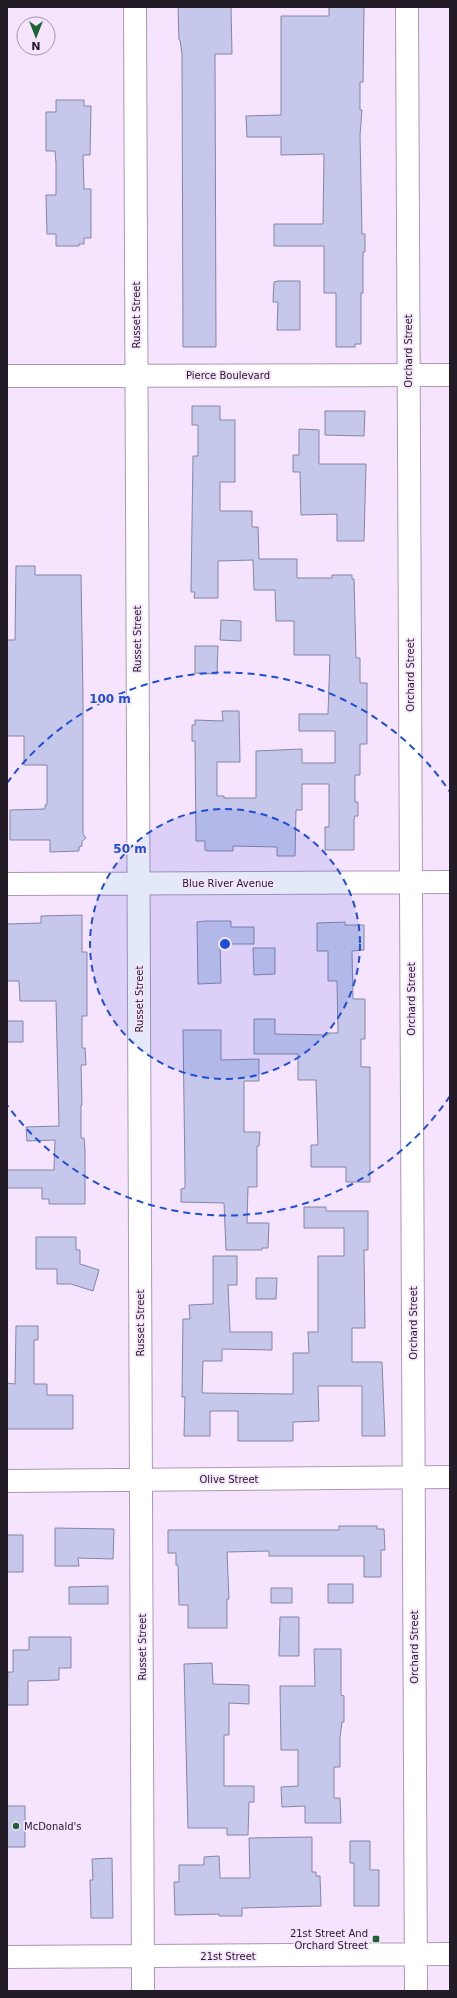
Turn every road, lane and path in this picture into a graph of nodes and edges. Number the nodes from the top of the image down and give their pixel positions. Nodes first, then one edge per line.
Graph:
1 (134, 7) edge
2 (407, 7) edge
3 (409, 375) junction
4 (450, 375) edge
5 (7, 376) edge
6 (136, 376) junction
7 (411, 882) junction
8 (450, 882) edge
9 (138, 883) junction
10 (7, 884) edge
11 (413, 1477) junction
12 (450, 1477) edge
13 (141, 1479) junction
14 (7, 1480) edge
15 (450, 1954) edge
16 (416, 1955) junction
17 (143, 1956) junction
18 (7, 1957) edge
19 (143, 1991) edge
20 (416, 1991) edge

1 - 6 street, Russet Street
2 - 3 street, Orchard Street
3 - 4 street, Pierce Boulevard
3 - 6 street, Pierce Boulevard
3 - 7 street, Orchard Street
5 - 6 street, Pierce Boulevard
6 - 9 street, Russet Street
7 - 8 street, Blue River Avenue
7 - 9 street, Blue River Avenue
7 - 11 street, Orchard Street
9 - 10 street, Blue River Avenue
9 - 13 street, Russet Street
11 - 12 street, Olive Street
11 - 13 street, Olive Street
11 - 16 street, Orchard Street
13 - 14 street, Olive Street
13 - 17 street, Russet Street
15 - 16 street, 21st Street
16 - 17 street, 21st Street
16 - 20 street, Orchard Street
17 - 18 street, 21st Street
17 - 19 street, Russet Street

